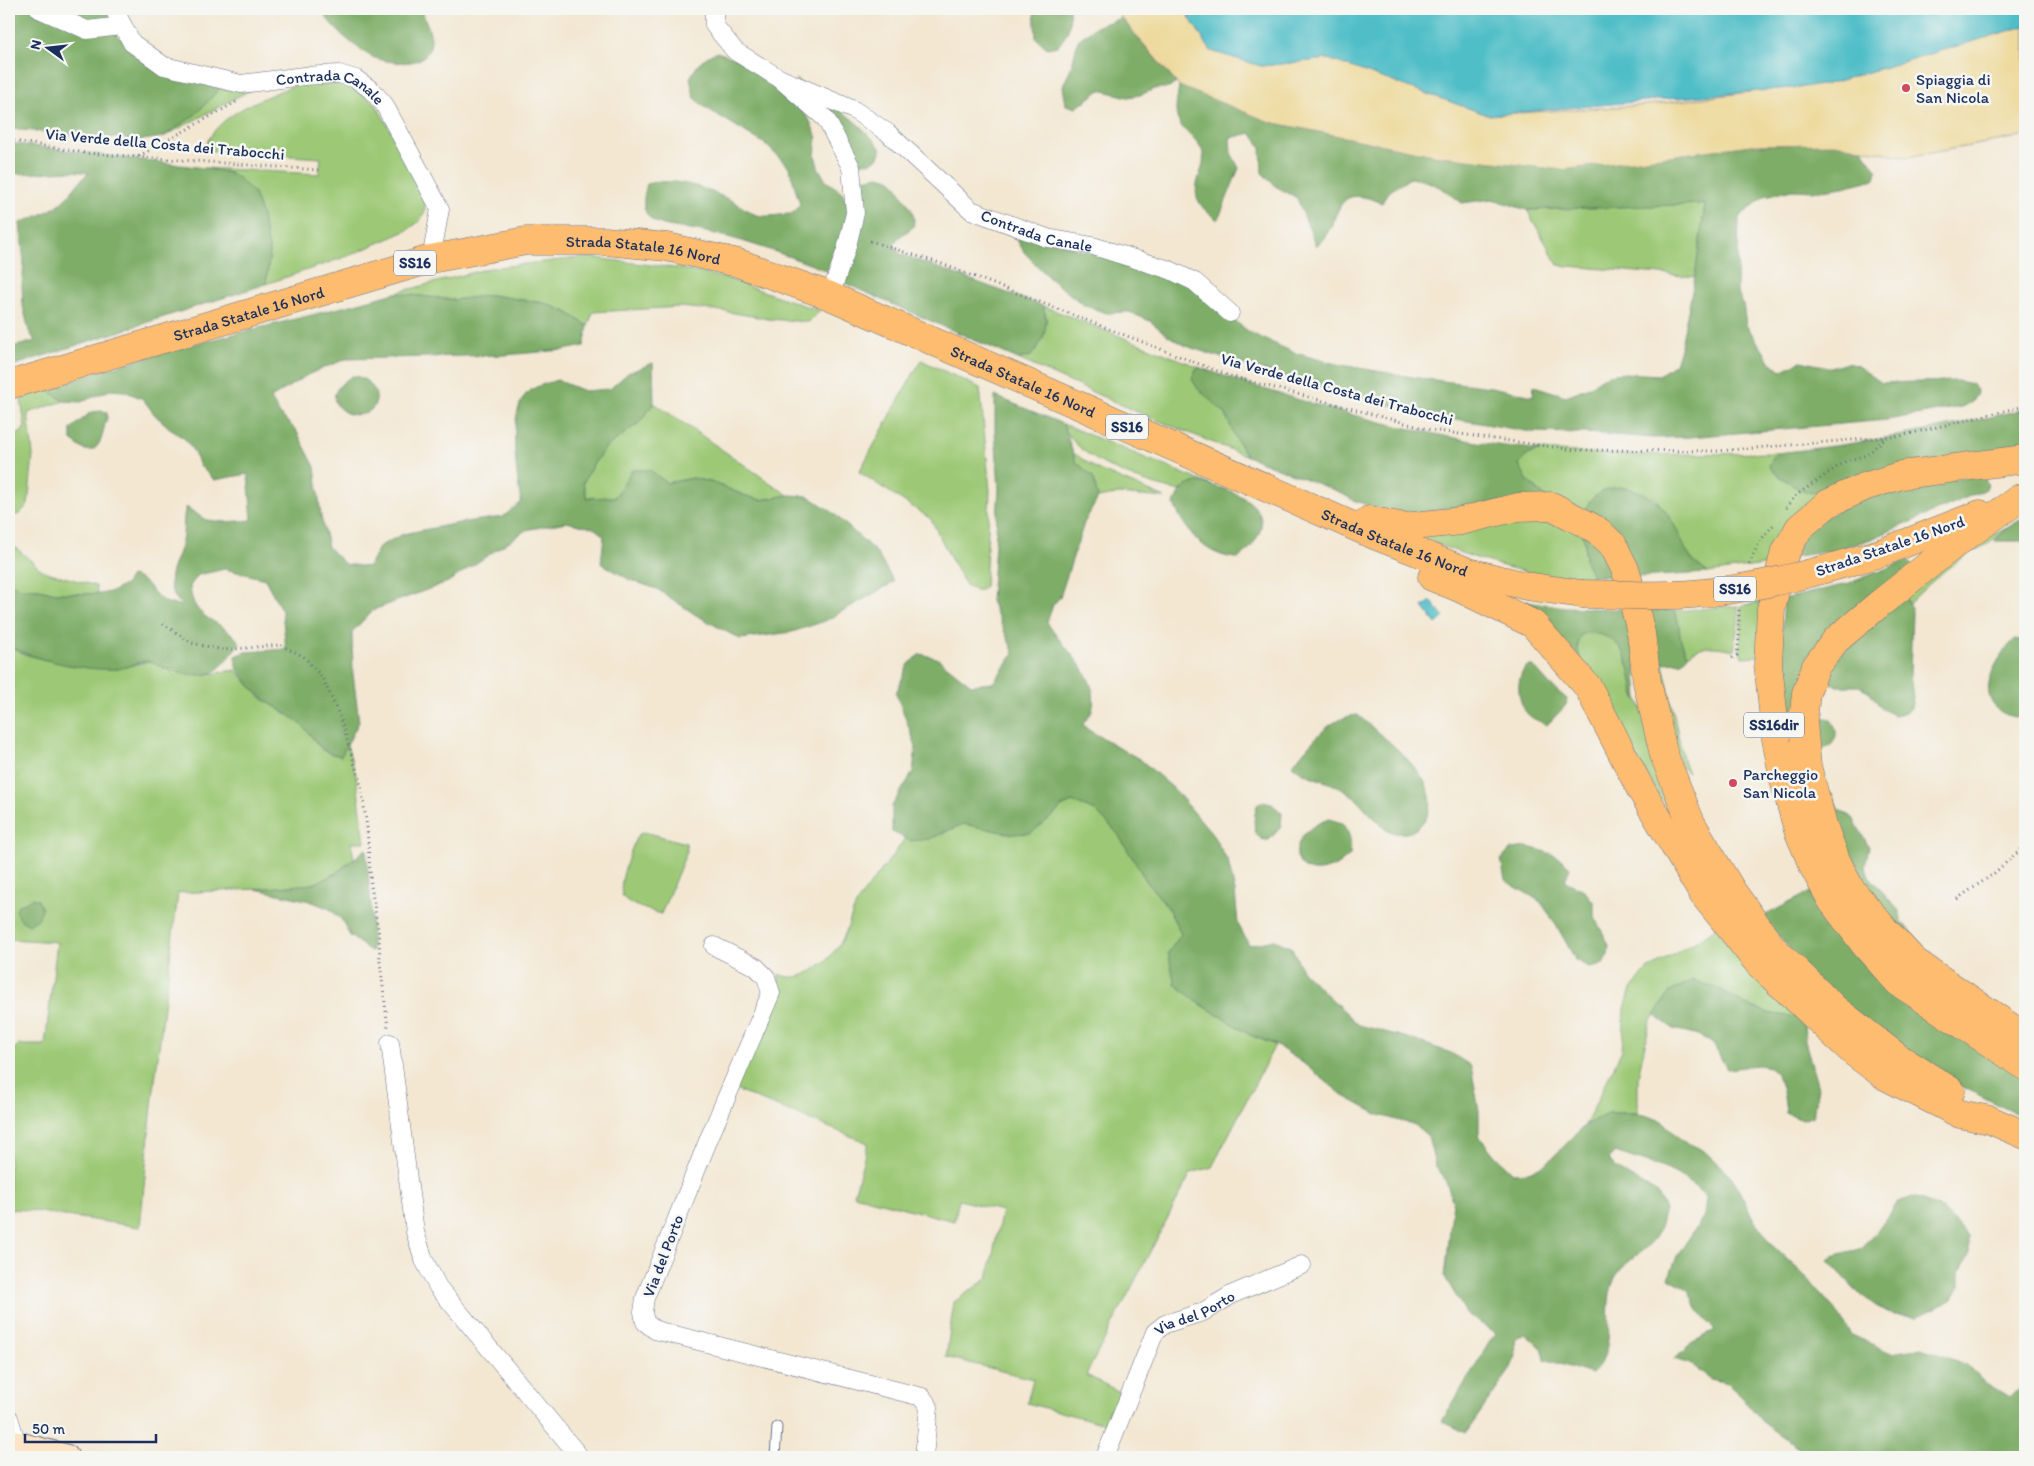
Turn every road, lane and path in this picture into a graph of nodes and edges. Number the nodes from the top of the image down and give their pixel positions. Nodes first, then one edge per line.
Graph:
1 (39, 9) edge
2 (114, 9) edge
3 (714, 9) edge
4 (122, 26) junction
5 (779, 78) junction
6 (273, 80) junction
7 (9, 140) edge
8 (138, 156) junction
9 (318, 170) dead end
10 (870, 241) dead end
11 (431, 259) junction
12 (830, 296) junction
13 (1230, 313) dead end
14 (9, 385) edge
15 (2025, 406) edge
16 (2025, 459) edge
17 (1252, 482) junction
18 (2023, 497) edge
19 (1319, 511) junction
20 (163, 624) dead end
21 (2025, 846) edge
22 (1957, 899) dead end
23 (714, 946) dead end
24 (2025, 1037) edge
25 (390, 1043) joint
26 (2025, 1066) edge
27 (1990, 1120) junction
28 (2025, 1136) edge
29 (1302, 1265) dead end
30 (9, 1418) edge
31 (778, 1427) dead end
32 (13, 1444) edge
33 (66, 1457) edge
34 (580, 1457) edge
35 (775, 1457) edge
36 (924, 1457) edge
37 (1105, 1457) edge

1 - 4 street
2 - 4 street, Contrada Canale
3 - 5 street, Contrada Canale
4 - 6 street, Contrada Canale
5 - 12 street, Contrada Canale
5 - 13 street, Contrada Canale
6 - 8 path
6 - 11 street, Contrada Canale
7 - 8 path, Via Verde della Costa dei Trabocchi
8 - 9 path, Via Verde della Costa dei Trabocchi
10 - 15 path, Via Verde della Costa dei Trabocchi
11 - 12 main road, Strada Statale 16 Nord / SS16
11 - 14 main road, Strada Statale 16 Nord / SS16
12 - 17 main road, Strada Statale 16 Nord / SS16
16 - 26 main road, SS16dir
17 - 19 main road, Strada Statale 16 Nord / SS16
17 - 27 main road
18 - 19 main road, Strada Statale 16 Nord / SS16, bridge
18 - 24 main road, SS16dir
19 - 27 main road
20 - 25 path
21 - 22 path
23 - 36 street, Via del Porto
25 - 34 street
27 - 28 main road
29 - 37 street, Via del Porto
30 - 32 street
31 - 35 lane
32 - 33 street

